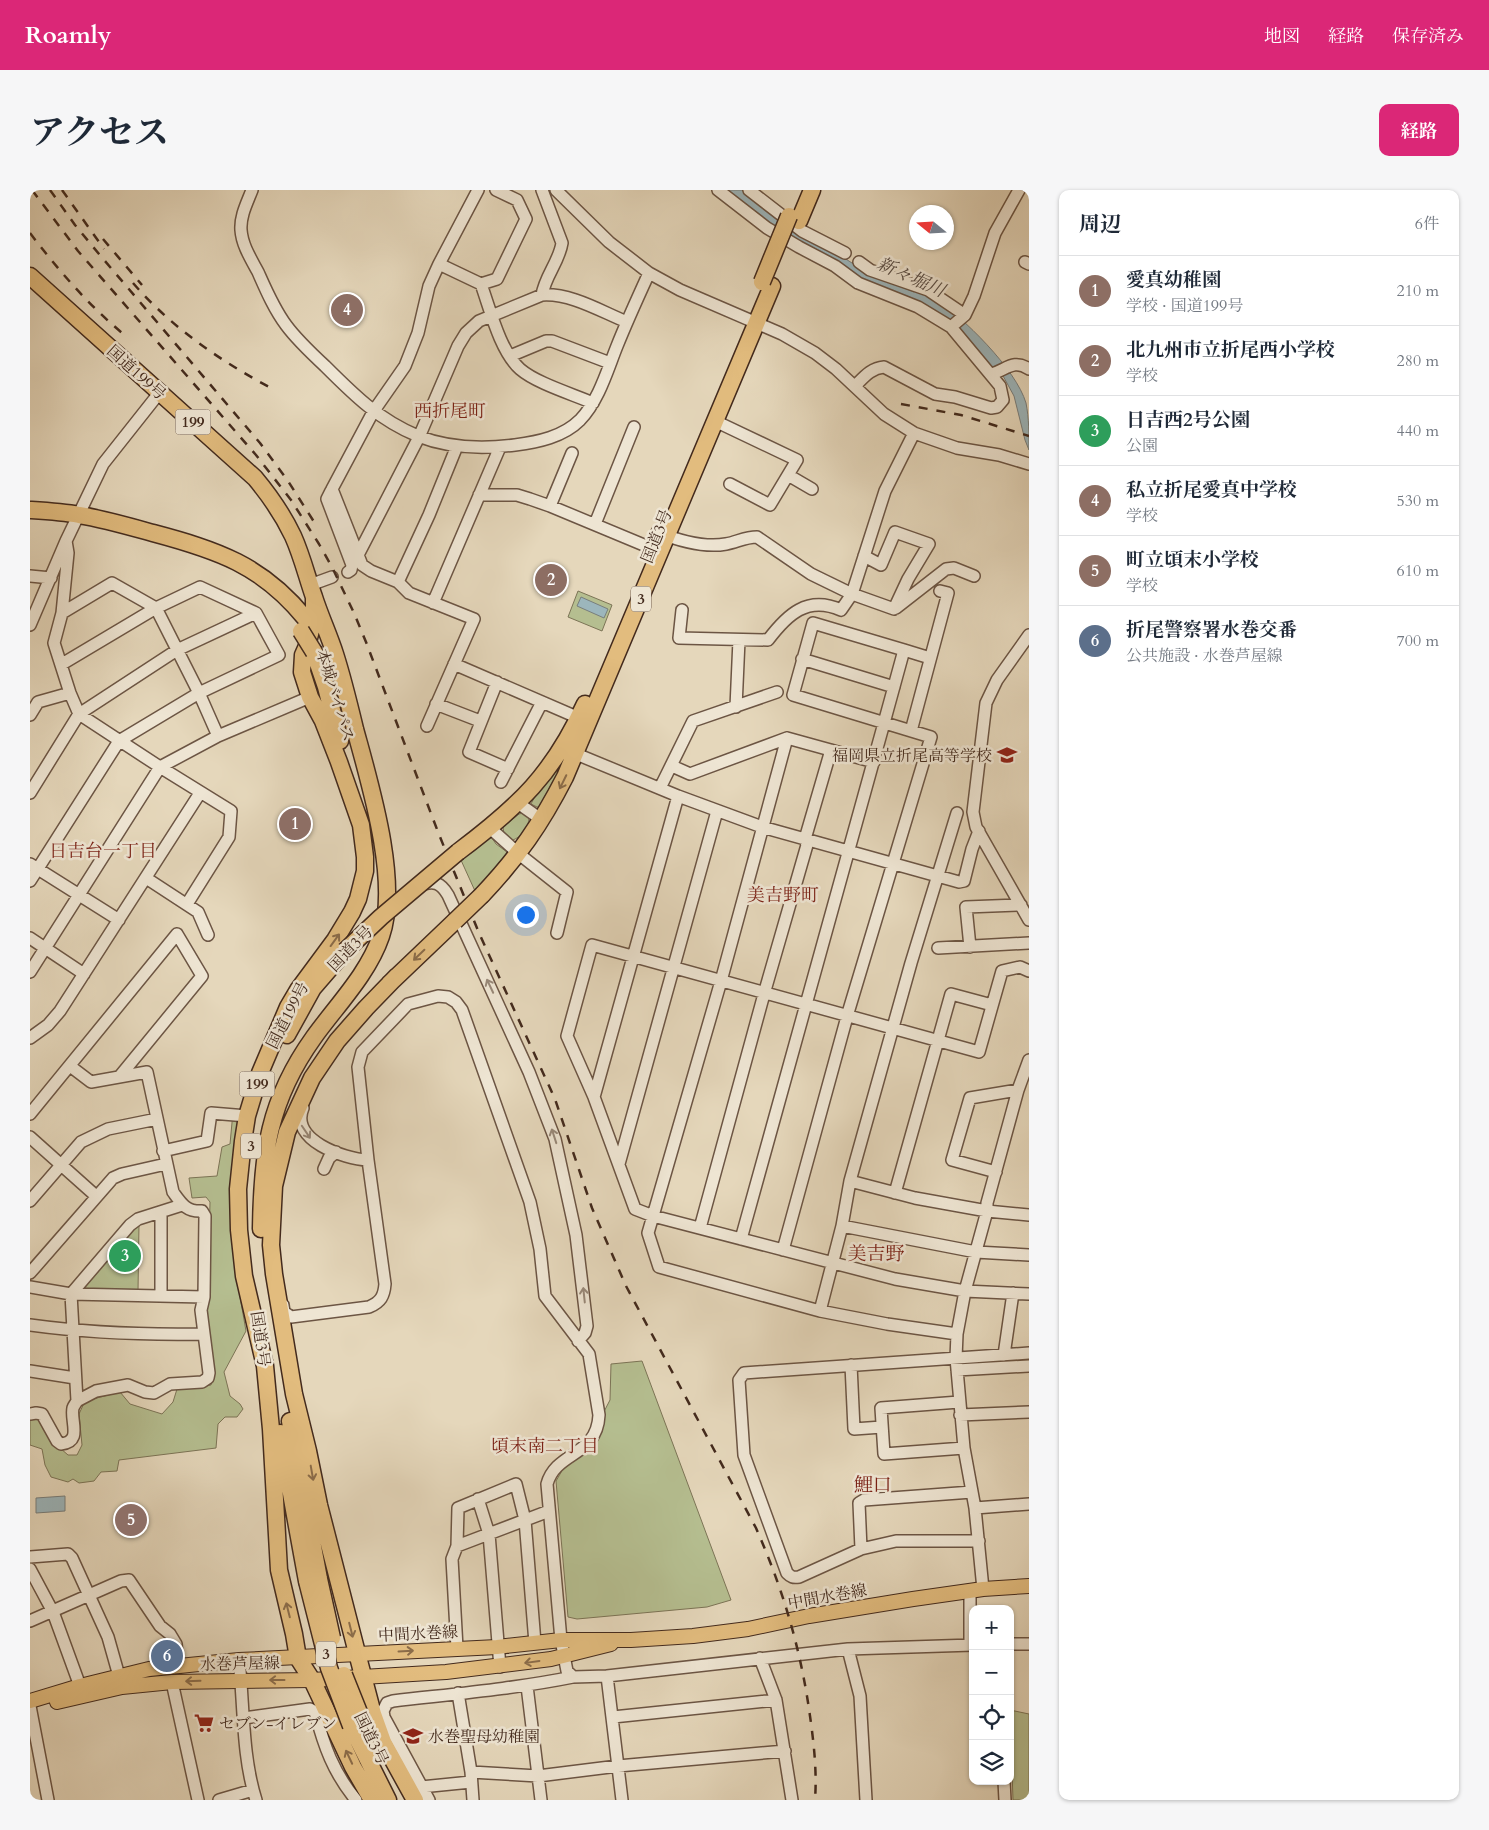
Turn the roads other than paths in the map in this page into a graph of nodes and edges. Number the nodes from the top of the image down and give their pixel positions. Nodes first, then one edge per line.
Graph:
1 (252, 190) edge
2 (478, 190) edge
3 (496, 190) edge
4 (542, 190) edge
5 (556, 190) edge
6 (718, 190) edge
7 (749, 190) edge
8 (800, 190) edge
9 (812, 190) edge
10 (1019, 190) edge
11 (794, 219) junction
12 (845, 253) dead end
13 (858, 262) dead end
14 (439, 264) junction
15 (649, 273) junction
16 (30, 276) edge
17 (481, 284) junction
18 (542, 295) junction
19 (492, 314) junction
20 (964, 316) junction
21 (751, 321) junction
22 (627, 322) junction
23 (951, 327) junction
24 (510, 356) junction
25 (610, 363) junction
26 (1029, 369) edge
27 (994, 374) junction
28 (855, 386) junction
29 (160, 392) junction
30 (593, 403) junction
31 (373, 412) junction
32 (715, 422) junction
33 (634, 427) dead end
34 (914, 433) junction
35 (419, 437) junction
36 (457, 446) junction
37 (500, 447) junction
38 (572, 453) dead end
39 (1029, 464) edge
40 (788, 475) junction
41 (730, 484) dead end
42 (332, 489) junction
43 (812, 490) dead end
44 (479, 495) junction
45 (550, 506) junction
46 (30, 510) edge
47 (30, 519) edge
48 (76, 519) junction
49 (595, 524) junction
50 (662, 534) junction
51 (66, 541) junction
52 (651, 548) junction
53 (358, 555) junction
54 (864, 556) junction
55 (348, 572) dead end
56 (30, 576) edge
57 (974, 576) dead end
58 (50, 578) junction
59 (332, 578) dead end
60 (398, 582) junction
61 (940, 591) dead end
62 (852, 594) junction
63 (314, 596) junction
64 (434, 603) junction
65 (156, 608) junction
66 (894, 609) junction
67 (682, 610) dead end
68 (62, 612) junction
69 (256, 613) junction
70 (30, 626) edge
71 (1029, 635) edge
72 (309, 637) junction
73 (739, 640) junction
74 (177, 650) junction
75 (904, 650) junction
76 (930, 658) junction
77 (802, 659) junction
78 (62, 664) junction
79 (454, 664) junction
80 (497, 682) junction
81 (894, 687) junction
82 (778, 692) dead end
83 (70, 693) junction
84 (198, 693) junction
85 (310, 697) junction
86 (542, 702) junction
87 (436, 704) junction
88 (736, 706) junction
89 (80, 714) junction
90 (30, 715) edge
91 (579, 718) junction
92 (480, 721) junction
93 (884, 723) junction
94 (427, 726) dead end
95 (911, 730) junction
96 (218, 736) junction
97 (787, 738) junction
98 (120, 741) junction
99 (831, 750) junction
100 (569, 751) junction
101 (874, 762) junction
102 (672, 766) junction
103 (160, 767) junction
104 (508, 770) junction
105 (501, 782) dead end
106 (660, 788) junction
107 (30, 793) edge
108 (200, 793) junction
109 (678, 796) junction
110 (518, 803) junction
111 (717, 811) junction
112 (957, 813) dead end
113 (542, 820) junction
114 (361, 825) junction
115 (762, 827) junction
116 (490, 828) junction
117 (979, 831) junction
118 (805, 840) junction
119 (849, 851) junction
120 (519, 854) junction
121 (892, 862) junction
122 (34, 867) edge
123 (939, 875) junction
124 (146, 878) junction
125 (30, 881) edge
126 (78, 894) junction
127 (387, 896) junction
128 (187, 904) junction
129 (1021, 905) junction
130 (119, 920) junction
131 (1029, 920) edge
132 (557, 933) dead end
133 (208, 935) dead end
134 (30, 938) edge
135 (1029, 943) edge
136 (970, 947) junction
137 (45, 948) junction
138 (938, 948) dead end
139 (633, 957) junction
140 (674, 968) junction
141 (363, 971) junction
142 (1029, 971) edge
143 (30, 972) edge
144 (84, 974) junction
145 (397, 976) junction
146 (720, 981) junction
147 (764, 994) junction
148 (806, 1005) junction
149 (992, 1005) junction
150 (848, 1017) junction
151 (892, 1029) junction
152 (30, 1038) edge
153 (337, 1041) junction
154 (938, 1041) junction
155 (70, 1066) junction
156 (1028, 1066) edge
157 (120, 1076) junction
158 (1018, 1090) junction
159 (594, 1097) junction
160 (30, 1114) edge
161 (247, 1116) junction
162 (157, 1119) junction
163 (30, 1137) edge
164 (279, 1142) junction
165 (164, 1151) junction
166 (336, 1152) junction
167 (368, 1160) junction
168 (62, 1164) junction
169 (166, 1164) junction
170 (618, 1164) junction
171 (324, 1169) dead end
172 (996, 1172) junction
173 (850, 1181) junction
174 (273, 1193) junction
175 (894, 1193) junction
176 (96, 1196) junction
177 (30, 1201) edge
178 (182, 1205) junction
179 (987, 1211) junction
180 (161, 1212) junction
181 (1029, 1215) edge
182 (653, 1216) junction
183 (842, 1226) junction
184 (700, 1228) junction
185 (261, 1229) junction
186 (741, 1239) junction
187 (782, 1250) junction
188 (976, 1252) junction
189 (1029, 1255) edge
190 (831, 1263) junction
191 (30, 1273) edge
192 (30, 1287) edge
193 (964, 1290) junction
194 (1013, 1293) junction
195 (71, 1294) junction
196 (1029, 1294) edge
197 (161, 1296) junction
198 (204, 1297) junction
199 (820, 1311) junction
200 (291, 1317) junction
201 (30, 1325) edge
202 (73, 1331) junction
203 (203, 1334) junction
204 (958, 1334) junction
205 (578, 1341) junction
206 (1029, 1353) edge
207 (1004, 1355) junction
208 (956, 1358) junction
209 (851, 1365) junction
210 (264, 1366) junction
211 (1029, 1366) edge
212 (957, 1370) junction
213 (30, 1371) edge
214 (75, 1378) junction
215 (294, 1394) junction
216 (77, 1400) junction
217 (959, 1402) junction
218 (1029, 1412) edge
219 (30, 1414) edge
220 (960, 1415) junction
221 (882, 1427) junction
222 (964, 1448) junction
223 (972, 1492) junction
224 (478, 1499) junction
225 (1029, 1504) edge
226 (974, 1508) junction
227 (549, 1511) junction
228 (525, 1520) junction
229 (489, 1534) junction
230 (979, 1541) junction
231 (457, 1546) junction
232 (861, 1549) junction
233 (30, 1557) edge
234 (30, 1569) edge
235 (313, 1580) junction
236 (1029, 1586) edge
237 (976, 1590) junction
238 (90, 1595) junction
239 (975, 1605) edge
240 (53, 1612) junction
241 (30, 1621) edge
242 (560, 1640) junction
243 (631, 1640) junction
244 (535, 1642) junction
245 (1014, 1644) edge
246 (1029, 1644) edge
247 (969, 1645) edge
248 (497, 1647) junction
249 (457, 1648) junction
250 (848, 1649) junction
251 (357, 1653) junction
252 (564, 1656) junction
253 (298, 1658) junction
254 (760, 1658) junction
255 (239, 1660) junction
256 (178, 1666) junction
257 (500, 1667) junction
258 (120, 1676) junction
259 (606, 1676) junction
260 (572, 1677) junction
261 (364, 1678) junction
262 (241, 1680) junction
263 (312, 1680) junction
264 (172, 1682) junction
265 (80, 1686) junction
266 (527, 1686) junction
267 (458, 1693) junction
268 (776, 1700) junction
269 (30, 1707) edge
270 (244, 1718) junction
271 (613, 1718) junction
272 (785, 1751) junction
273 (618, 1766) junction
274 (538, 1776) junction
275 (471, 1777) junction
276 (1004, 1785) edge
277 (418, 1794) edge
278 (255, 1795) edge
279 (48, 1800) edge
280 (198, 1800) edge
281 (219, 1800) edge
282 (356, 1800) edge
283 (372, 1800) edge
284 (388, 1800) edge
285 (403, 1800) edge
286 (428, 1800) edge
287 (473, 1800) edge
288 (541, 1800) edge
289 (622, 1800) edge
290 (792, 1800) edge
291 (866, 1800) edge
292 (1004, 1800) edge

1 - 31 street
2 - 14 street
3 - 17 street
4 - 18 street
5 - 15 street
6 - 23 street
7 - 12 street
8 - 11 highway, 国道3号 / 3
9 - 11 highway, 国道3号 / 3
10 - 20 street
11 - 21 highway, 国道3号 / 3, bridge
13 - 20 street
14 - 17 street
14 - 31 street
15 - 21 street
15 - 22 street
16 - 29 highway, 国道199号 / 199
17 - 19 street
18 - 19 street
18 - 22 street
19 - 24 street
19 - 35 street
20 - 23 street
21 - 28 street
21 - 32 highway, 国道3号 / 3
21 - 50 highway, 国道3号 / 3
22 - 25 street
23 - 27 street
24 - 25 street
24 - 30 street
25 - 30 street
26 - 27 street
27 - 28 street
28 - 34 street
29 - 48 street
29 - 63 highway, 国道199号 / 199
30 - 37 street
31 - 35 street
31 - 42 street
32 - 40 street
32 - 50 highway, 国道3号 / 3
33 - 49 street
34 - 39 street
34 - 54 street
35 - 36 street
35 - 53 street
36 - 37 street
36 - 60 street
37 - 44 street
38 - 45 street
40 - 41 street
40 - 43 street
42 - 53 street
42 - 55 street
44 - 45 street
44 - 64 street
45 - 49 street
46 - 48 highway, 本城バイパス / 199
47 - 48 highway, 本城バイパス / 199
48 - 51 street
48 - 72 highway, 本城バイパス / 199
49 - 52 street
50 - 52 highway, 国道3号 / 3
50 - 62 street
50 - 100 highway, 国道3号 / 3
51 - 58 street
51 - 68 street
52 - 91 highway, 国道3号 / 3
53 - 60 street
54 - 62 street
54 - 66 street
56 - 58 street
57 - 66 street
58 - 70 street
59 - 63 street
60 - 64 street
61 - 76 street
62 - 66 street
62 - 73 street
63 - 72 highway, 国道199号 / 199
63 - 127 highway, 国道199号 / 199
64 - 79 street
65 - 68 street
65 - 69 street
65 - 74 street
65 - 78 street
67 - 73 street
68 - 78 street
69 - 74 street
69 - 84 street
71 - 117 street
72 - 85 highway, 国道199号 / 199
72 - 114 highway, 本城バイパス / 199
72 - 127 highway, 本城バイパス / 199
73 - 88 street
74 - 84 street
74 - 89 street
75 - 76 street
75 - 77 street
75 - 81 street
76 - 95 street
77 - 81 street
77 - 93 street
78 - 83 street
79 - 80 street
79 - 87 street
80 - 86 street
80 - 92 street
81 - 93 street
82 - 88 street
83 - 89 street
83 - 90 street
84 - 96 street
84 - 98 street
85 - 96 street
85 - 114 highway, 国道199号 / 199
86 - 91 street
86 - 104 street
87 - 92 street
87 - 94 street
88 - 102 street
89 - 98 street
89 - 107 street
91 - 100 highway, 国道3号 / 3
92 - 104 street
93 - 95 street
93 - 101 street
95 - 121 street
96 - 103 street
97 - 99 street
97 - 102 street
97 - 115 street
98 - 103 street
98 - 122 street
99 - 101 street
99 - 118 street
100 - 106 street
100 - 110 highway, 国道3号 / 3
100 -> 113 highway, 国道3号 / 3
101 - 119 street
102 - 106 street
103 - 108 street
103 - 126 street
104 - 105 street
106 - 109 street
108 - 124 street
108 - 128 street
109 - 111 street
109 - 139 street
110 - 113 street
110 - 116 highway, 国道3号 / 3
111 - 115 street
111 - 140 street
112 - 123 street
113 - 120 highway, 国道3号 / 3
161 -> 114 highway, 国道199号 / 199
115 - 118 street
115 - 146 street
116 - 120 street
116 - 210 highway, 国道3号 / 3, bridge
117 - 123 street
117 - 129 street
118 - 119 street
118 - 147 street
119 - 121 street
119 - 148 street
120 - 132 street
120 -> 145 highway, 国道3号 / 3, bridge
121 - 123 street
121 - 150 street
122 - 125 street
122 - 126 street
123 - 151 street
124 - 128 street
124 - 130 street
126 - 130 street
126 - 137 street
127 - 141 highway, 国道199号 / 199
205 -> 127 street
128 - 133 street
129 - 131 street
129 - 136 street
130 - 144 street
134 - 137 street
135 - 136 street
136 - 138 street
137 - 143 street
137 - 144 street
139 - 140 street
139 - 159 street
139 - 159 street
140 - 146 street
140 - 170 street
141 - 164 highway
141 - 185 highway, 国道199号 / 199
142 - 149 street
144 - 152 street
145 - 153 highway
145 - 164 highway, 国道3号 / 3
146 - 147 street
146 - 182 street
147 - 148 street
147 - 184 street
148 - 150 street
148 - 186 street
149 - 154 street
149 - 154 street
150 - 151 street
150 - 187 street
151 - 154 street
151 - 173 street
153 -> 166 street
153 - 174 highway
154 - 175 street
155 - 157 street
155 - 157 street
155 - 160 street
156 - 158 street
157 - 162 street
158 - 172 street
158 - 172 street
159 - 170 street
161 - 165 street
161 - 210 highway, 国道199号 / 199
162 - 165 street
162 - 168 street
163 - 168 street
164 - 174 highway
164 - 185 highway, 国道3号 / 3
165 - 169 street
166 - 167 street
166 - 171 street
167 - 200 street
167 - 205 street
168 - 176 street
168 - 177 street
169 - 176 street
169 - 178 street
170 - 182 street
172 - 179 street
173 - 175 street
173 - 183 street
174 - 200 street
174 - 215 highway
175 - 179 street
176 - 191 street
178 - 180 street
178 - 198 street
179 - 181 street
179 - 188 street
180 - 195 street
180 - 197 street
182 - 184 street
182 - 199 street
183 - 188 street
183 - 190 street
184 - 186 street
185 - 235 highway, 国道3号 / 3
186 - 187 street
187 - 190 street
188 - 189 street
188 - 193 street
190 - 193 street
190 - 199 street
192 - 195 street
193 - 194 street
193 - 204 street
194 - 196 street
194 - 207 street
195 - 197 street
195 - 202 street
197 - 198 street
198 - 203 street
199 - 204 street
200 - 215 street
201 - 202 street
202 - 203 street
202 - 214 street
203 - 216 street
204 - 208 street
205 - 227 street
206 - 207 street
207 - 208 street
208 - 209 street
208 - 212 street
209 - 221 street
209 - 232 street
210 - 235 highway, 国道3号 / 3
253 -> 210 highway
211 - 212 street
212 - 217 street
213 - 214 street
214 - 216 street
215 -> 251 highway
216 - 219 street
217 - 220 street
217 - 221 street
218 - 220 street
220 - 222 street
221 - 222 street
222 - 223 street
223 - 226 street
223 - 232 street
224 - 228 street
224 - 229 street
224 - 231 street
225 - 226 street
226 - 230 street
227 - 228 street
227 - 242 street
228 - 229 street
228 - 244 street
229 - 231 street
229 - 248 street
230 - 232 street
230 - 237 street
231 - 249 street
233 - 238 street
234 - 240 street
235 - 284 highway, 国道3号 / 3, bridge
235 - 285 highway, 国道3号 / 3, bridge
236 - 237 main road, 中間水巻線
237 - 239 street
237 - 243 main road, 中間水巻線
238 - 240 street
238 - 256 street
238 - 258 street
240 - 241 street
240 - 265 street
242 - 243 main road, 中間水巻線
242 - 244 main road, 中間水巻線
242 - 252 street
243 - 252 main road, 中間水巻線
244 - 248 main road, 中間水巻線
245 - 246 street
247 - 250 street
248 - 249 main road, 中間水巻線
248 - 257 street
251 -> 249 main road, 中間水巻線
250 - 254 street
250 - 291 street
251 - 253 main road, 水巻芦屋線
251 - 261 highway
252 -> 257 main road, 中間水巻線
252 - 260 street
253 - 255 main road, 水巻芦屋線
253 - 263 highway
254 - 259 street
254 - 268 street
255 - 256 main road, 水巻芦屋線
255 - 262 street
256 - 258 main road, 水巻芦屋線
257 - 261 main road, 中間水巻線
258 - 265 main road, 水巻芦屋線
259 - 260 street
259 - 271 street
260 - 266 street
261 - 263 main road, 水巻芦屋線
261 - 277 highway
263 -> 262 main road, 水巻芦屋線
262 -> 264 main road, 水巻芦屋線
262 - 270 street
283 -> 263 highway
264 - 269 main road, 水巻芦屋線
264 - 280 street
265 - 269 main road, 水巻芦屋線
266 - 267 street
266 - 274 street
267 - 275 street
267 - 277 street
268 - 271 street
268 - 272 street
269 - 279 street
270 - 278 street
270 - 282 street
271 - 273 street
272 - 273 street
272 - 290 street
273 - 274 street
273 - 289 street
274 - 275 street
274 - 288 street
275 - 277 street
275 - 287 street
276 - 292 street
277 - 286 street
278 - 281 street

